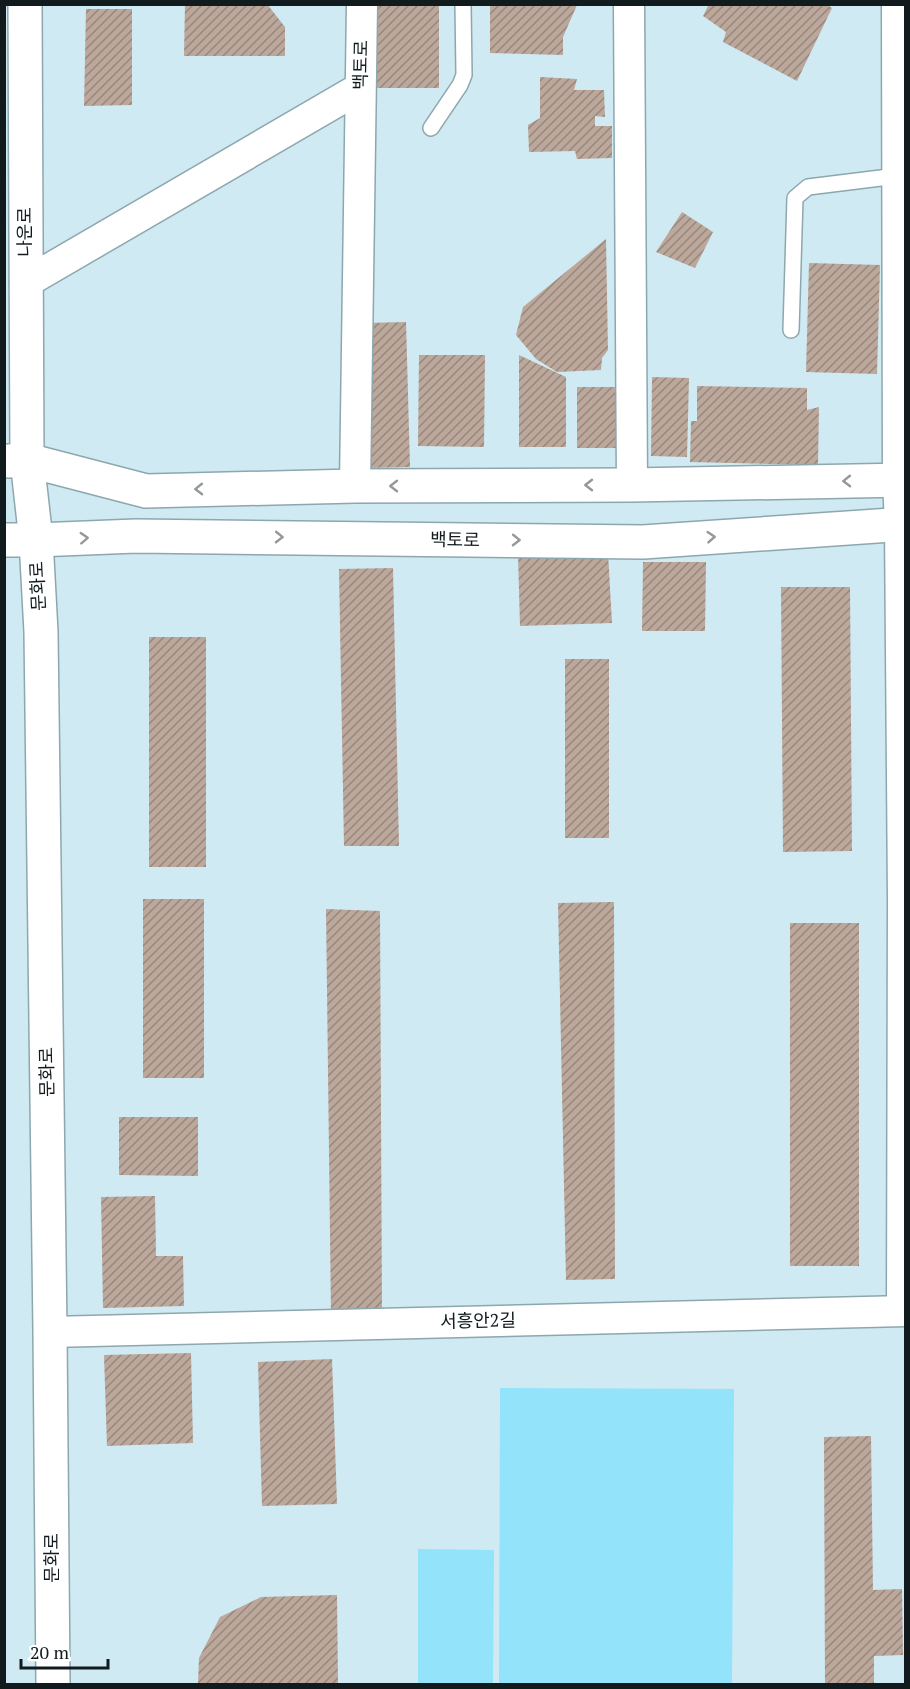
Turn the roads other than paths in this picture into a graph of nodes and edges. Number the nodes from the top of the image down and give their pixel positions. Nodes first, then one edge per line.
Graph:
1 (25, 4) edge
2 (362, 4) edge
3 (463, 4) edge
4 (629, 4) edge
5 (897, 4) edge
6 (360, 88) junction
7 (430, 128) dead end
8 (897, 176) junction
9 (25, 283) junction
10 (791, 330) dead end
11 (16, 461) edge
12 (902, 480) edge
13 (632, 485) junction
14 (355, 486) junction
15 (903, 524) edge
16 (20, 540) edge
17 (904, 793) edge
18 (904, 900) edge
19 (904, 1311) edge
20 (50, 1332) junction
21 (53, 1684) edge

1 - 9 street, 나운로
2 - 6 street, 백토로
3 - 7 lane
4 - 13 street
5 - 8 street
6 - 9 street
6 - 14 street, 백토로
8 - 10 lane
8 - 12 street
9 - 11 street, 나운로
14 -> 11 street
11 - 16 street, 문화로
12 -> 13 street
12 - 15 street
13 -> 14 street
16 -> 15 street, 백토로
15 - 17 street
16 - 20 street, 문화로
17 - 18 street
18 - 19 street
19 - 20 street, 서흥안2길
20 - 21 street, 문화로

